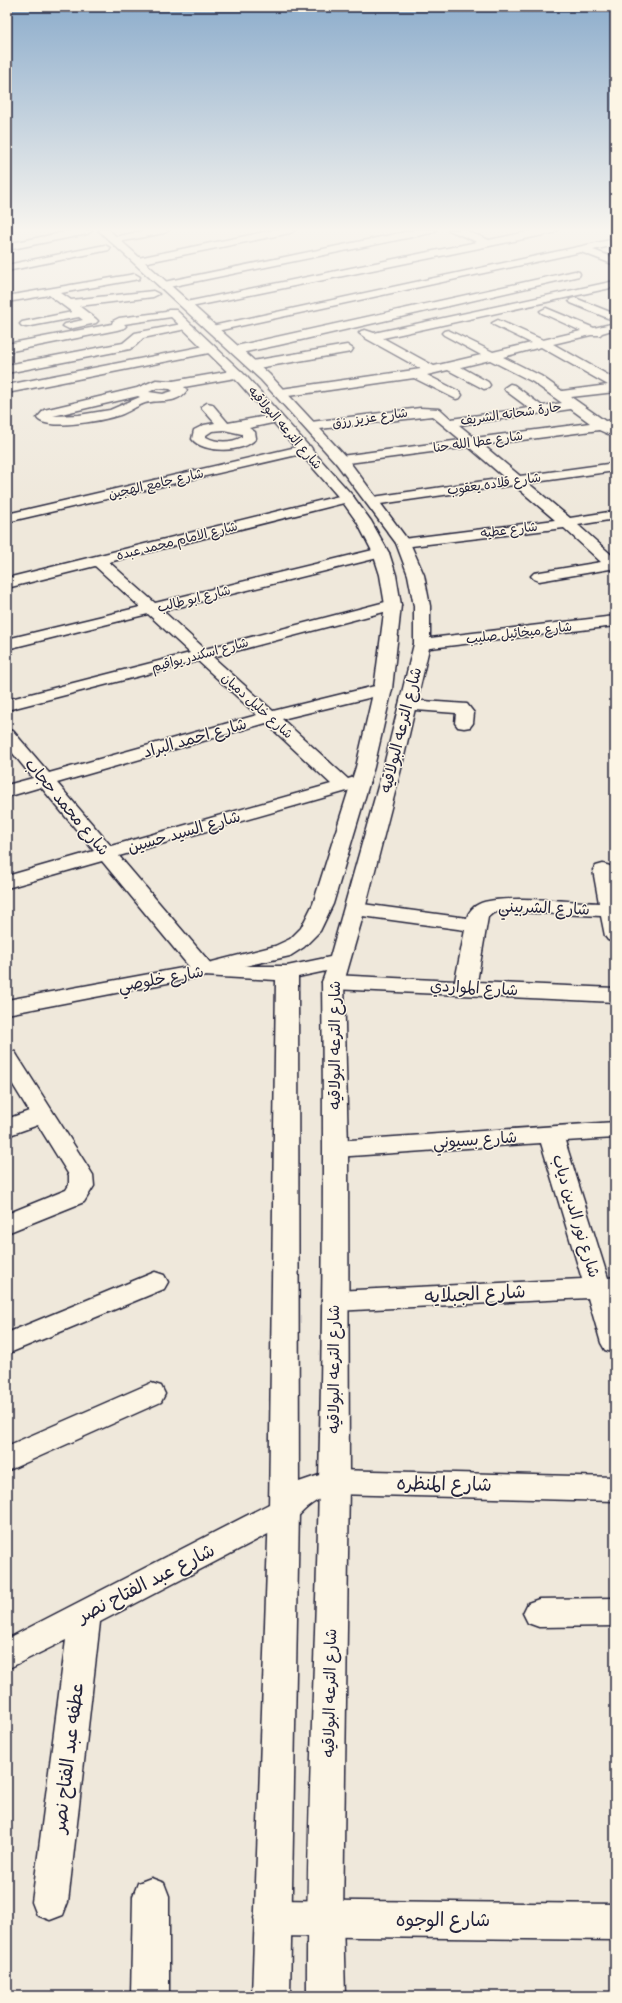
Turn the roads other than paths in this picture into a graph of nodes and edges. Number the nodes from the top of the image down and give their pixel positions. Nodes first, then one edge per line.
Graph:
1 (80, 323) edge
2 (117, 323) edge
3 (164, 323) edge
4 (192, 323) edge
5 (260, 323) edge
6 (362, 323) edge
7 (434, 323) edge
8 (499, 323) edge
9 (574, 323) edge
10 (26, 324) edge
11 (352, 326) junction
12 (615, 326) edge
13 (38, 332) junction
14 (593, 332) junction
15 (448, 334) dead end
16 (372, 337) junction
17 (211, 339) junction
18 (50, 340) junction
19 (609, 340) dead end
20 (542, 344) junction
21 (7, 348) edge
22 (347, 349) dead end
23 (236, 350) junction
24 (491, 356) junction
25 (450, 366) junction
26 (7, 369) edge
27 (432, 370) junction
28 (250, 374) junction
29 (416, 374) junction
30 (615, 384) edge
31 (484, 385) dead end
32 (177, 388) junction
33 (510, 388) dead end
34 (615, 388) edge
35 (7, 389) edge
36 (142, 391) junction
37 (281, 393) junction
38 (456, 395) dead end
39 (560, 395) junction
40 (116, 397) junction
41 (155, 397) junction
42 (130, 404) junction
43 (574, 405) junction
44 (207, 407) dead end
45 (540, 410) junction
46 (281, 422) junction
47 (449, 423) junction
48 (608, 425) edge
49 (228, 426) junction
50 (311, 426) junction
51 (248, 432) junction
52 (615, 435) edge
53 (471, 443) junction
54 (305, 449) junction
55 (341, 460) junction
56 (615, 467) edge
57 (601, 469) junction
58 (516, 481) junction
59 (615, 481) edge
60 (347, 498) junction
61 (373, 501) junction
62 (615, 515) edge
63 (7, 518) edge
64 (567, 523) junction
65 (403, 543) junction
66 (381, 553) junction
67 (98, 560) junction
68 (614, 565) edge
69 (539, 576) dead end
70 (7, 583) edge
71 (393, 605) junction
72 (151, 609) junction
73 (614, 623) edge
74 (7, 644) edge
75 (422, 644) junction
76 (201, 655) junction
77 (383, 689) junction
78 (7, 705) edge
79 (408, 705) junction
80 (269, 717) junction
81 (464, 723) dead end
82 (7, 735) edge
83 (392, 769) junction
84 (357, 778) junction
85 (45, 780) junction
86 (7, 791) edge
87 (107, 854) junction
88 (603, 870) dead end
89 (7, 882) edge
90 (355, 909) junction
91 (613, 910) edge
92 (476, 925) junction
93 (615, 936) edge
94 (204, 970) junction
95 (336, 971) junction
96 (287, 973) junction
97 (465, 988) junction
98 (615, 996) edge
99 (7, 1008) edge
100 (7, 1057) edge
101 (43, 1115) junction
102 (7, 1128) edge
103 (615, 1130) edge
104 (551, 1135) junction
105 (336, 1149) junction
106 (7, 1224) edge
107 (155, 1282) dead end
108 (606, 1287) edge
109 (335, 1301) junction
110 (615, 1343) edge
111 (7, 1344) edge
112 (151, 1394) dead end
113 (7, 1459) edge
114 (334, 1482) junction
115 (615, 1488) edge
116 (284, 1511) junction
117 (615, 1612) edge
118 (539, 1613) dead end
119 (85, 1614) junction
120 (7, 1655) edge
121 (151, 1896) dead end
122 (50, 1902) dead end
123 (272, 1918) junction
124 (325, 1919) junction
125 (615, 1922) edge
126 (150, 1996) edge
127 (271, 1996) edge
128 (326, 1996) edge

1 - 13 street
2 - 18 street
3 - 26 street
4 - 17 street, شارع الترعه البولاقيه
5 - 17 street
6 - 11 street
7 - 16 street
8 - 20 street
9 - 14 street
10 - 13 street
11 - 16 street
11 - 23 street
12 - 14 street
13 - 18 street
14 - 19 street
14 - 20 street
15 - 24 street
16 - 27 street
17 - 23 street, شارع الترعه البولاقيه
17 - 28 street, شارع الترعه البولاقيه
17 - 35 street
18 - 21 street
20 - 24 street
20 - 30 street
22 - 28 street
23 - 28 street, شارع الترعه البولاقيه
24 - 25 street
24 - 39 street
25 - 27 street
25 - 31 street
27 - 29 street
28 - 32 street
28 - 37 street, شارع الترعه البولاقيه
28 - 46 street, شارع الترعه البولاقيه
29 - 37 street
29 - 38 street
32 - 36 street
32 - 41 street
33 - 45 street
34 - 39 street
36 - 40 street
36 - 41 street
37 - 50 street, شارع الترعه البولاقيه
39 - 43 street
40 - 42 street
40 - 42 street
41 - 42 street
43 - 45 street, حارة شحاته الشريف
43 - 48 street
44 - 49 street
45 - 47 street, حارة شحاته الشريف
46 - 49 street
46 - 51 street
46 - 54 street, شارع الترعه البولاقيه
47 - 50 street, شارع عزيز رزق
47 - 53 street
48 - 52 street
48 - 53 street, شارع عطا الله حنا
49 - 51 street
49 - 51 street
50 - 55 street, شارع الترعه البولاقيه
53 - 55 street, شارع عطا الله حنا
53 - 58 street
54 - 60 street, شارع الترعه البولاقيه
54 - 63 street, شارع جامع الهجين
55 - 61 street, شارع الترعه البولاقيه
56 - 57 street, شارع قلاده يعقوب
57 - 58 street, شارع قلاده يعقوب
57 - 59 street
58 - 61 street, شارع قلاده يعقوب
58 - 64 street
60 - 66 street, شارع الترعه البولاقيه
60 - 67 street, شارع الامام محمد عبده
61 - 65 street, شارع الترعه البولاقيه
62 - 64 street, شارع عطيه
64 - 65 street, شارع عطيه
64 - 68 street
65 - 75 street, شارع الترعه البولاقيه
66 - 71 street, شارع الترعه البولاقيه
66 - 72 street, شارع ابو طالب
67 - 70 street, شارع الامام محمد عبده
67 - 72 street, شارع خليل دميان
68 - 69 street
71 - 76 street, شارع اسكندر يواقيم
71 - 77 street, شارع الترعه البولاقيه
72 - 74 street, شارع ابو طالب
72 - 76 street, شارع خليل دميان
73 - 75 street, شارع ميخائيل صليب
75 - 79 street, شارع الترعه البولاقيه
76 - 78 street, شارع اسكندر يواقيم
76 - 80 street, شارع خليل دميان
77 - 80 street, شارع احمد البراد
77 - 84 street, شارع الترعه البولاقيه
79 - 81 street
79 - 83 street, شارع الترعه البولاقيه
80 - 84 street, شارع خليل دميان
80 - 85 street, شارع احمد البراد
82 - 85 street, شارع محمد حجاب
83 - 84 street
83 - 90 street, شارع الترعه البولاقيه
84 - 87 street, شارع السيد حسين
84 - 94 street, شارع الترعه البولاقيه
85 - 86 street, شارع احمد البراد
85 - 87 street, شارع محمد حجاب
87 - 89 street, شارع السيد حسين
87 - 94 street, شارع محمد حجاب
88 - 91 street
90 - 92 street
90 - 95 street, شارع الترعه البولاقيه
91 - 92 street, شارع الشربيني
91 - 93 street
92 - 97 street, شارع الشربيني
94 - 96 street, شارع خلوصي
94 - 99 street, شارع خلوصي
95 - 96 street, شارع خلوصي
95 - 97 street, شارع المواردي
95 - 105 street, شارع الترعه البولاقيه
96 - 116 street
97 - 98 street, شارع المواردي
100 - 101 street
101 - 102 street
101 - 106 street
103 - 104 street, شارع بسيوني
104 - 105 street, شارع بسيوني
104 - 108 street, شارع نور الدين دياب
105 - 109 street, شارع الترعه البولاقيه
107 - 111 street
108 - 109 street, شارع الجبلايه
108 - 110 street, شارع نور الدين دياب
109 - 114 street, شارع الترعه البولاقيه
112 - 113 street
114 - 115 street, شارع المنظره
114 - 116 street, شارع المنظره
114 - 124 street, شارع الترعه البولاقيه
116 - 119 street, شارع عبد الفتاح نصر
116 - 123 street
117 - 118 street
119 - 120 street, شارع عبد الفتاح نصر
119 - 122 street, عطفه عبد الفتاح نصر
121 - 126 street
123 - 124 street, شارع الوجوه
123 - 127 street
124 - 125 street, شارع الوجوه
124 - 128 street, شارع الترعه البولاقيه

